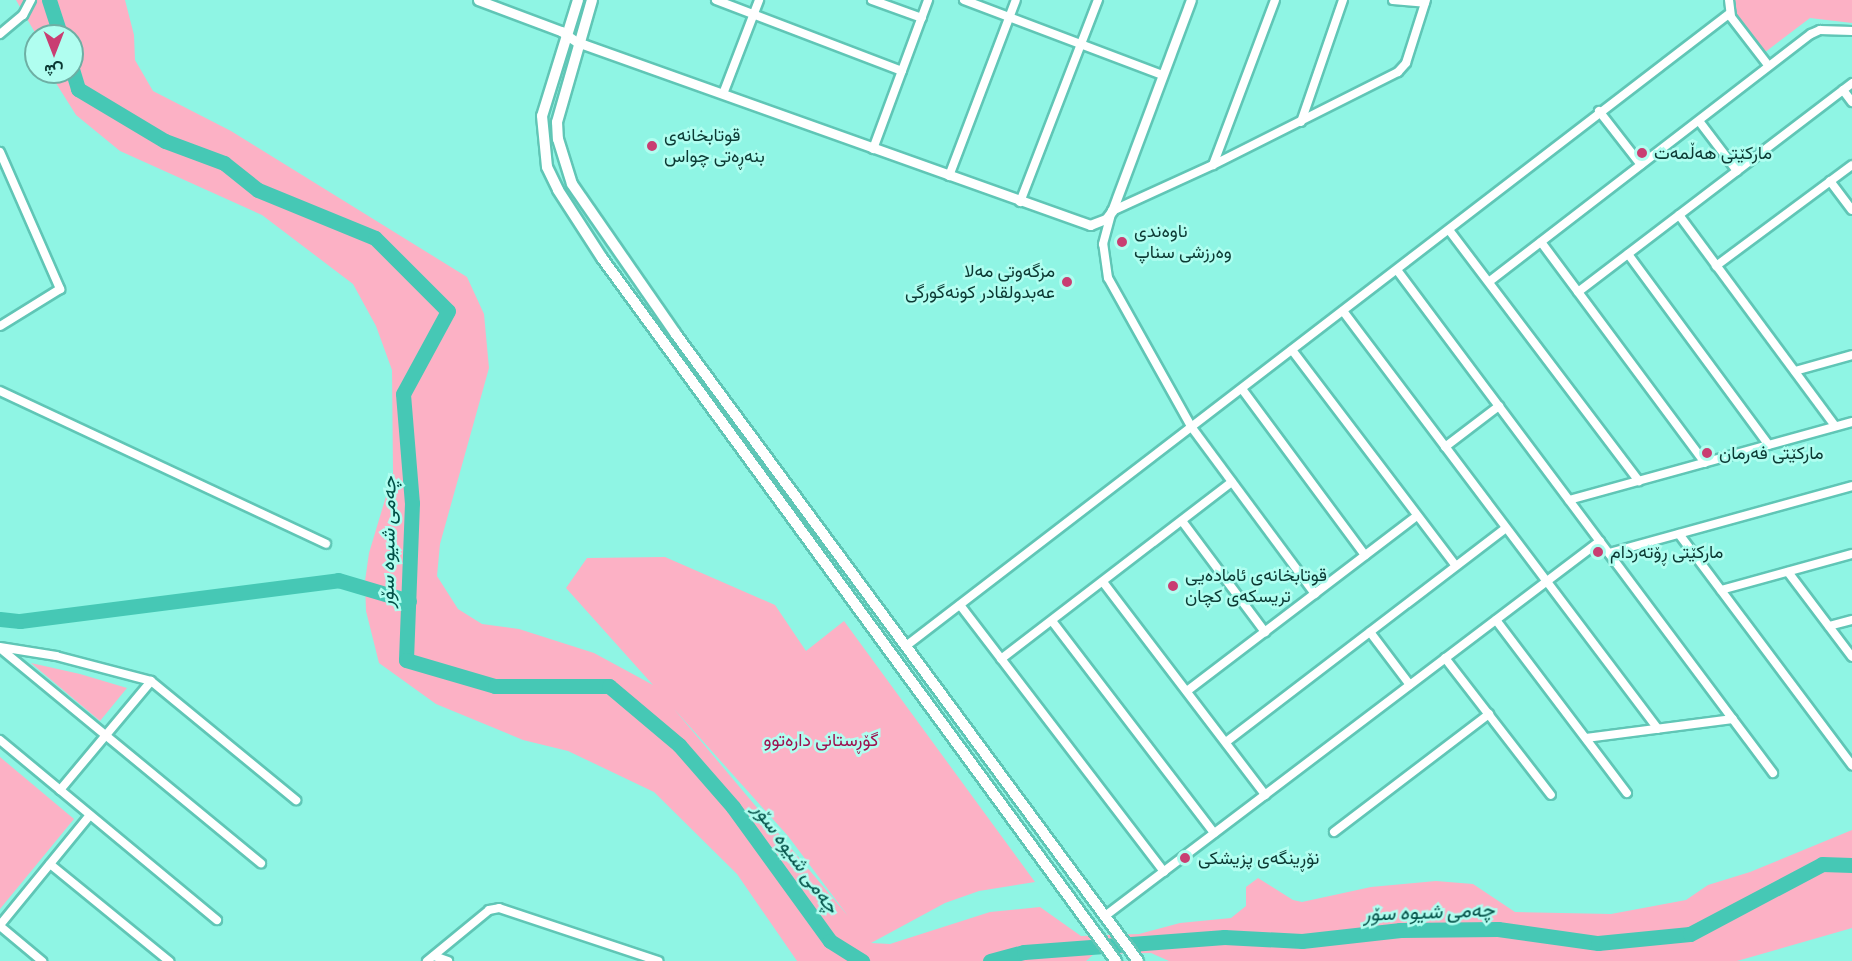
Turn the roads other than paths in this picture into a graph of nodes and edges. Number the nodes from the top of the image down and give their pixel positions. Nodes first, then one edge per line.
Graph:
1 (31, 0) edge
2 (578, 0) edge
3 (592, 0) edge
4 (716, 0) edge
5 (759, 0) edge
6 (872, 0) edge
7 (928, 0) edge
8 (964, 0) edge
9 (1016, 0) edge
10 (1098, 0) edge
11 (1191, 0) edge
12 (1275, 0) edge
13 (1343, 0) edge
14 (1394, 0) edge
15 (1729, 0) edge
16 (484, 1) edge
17 (1426, 2) edge
18 (1730, 13) junction
19 (754, 14) junction
20 (1010, 17) junction
21 (922, 18) junction
22 (1852, 31) edge
23 (566, 33) junction
24 (0, 34) edge
25 (577, 42) junction
26 (1082, 44) junction
27 (1768, 65) junction
28 (902, 71) junction
29 (1162, 75) junction
30 (1852, 83) edge
31 (1843, 90) junction
32 (723, 94) junction
33 (1852, 102) edge
34 (1599, 111) junction
35 (1699, 121) junction
36 (1301, 122) junction
37 (873, 149) junction
38 (0, 152) edge
39 (1213, 165) junction
40 (1641, 165) junction
41 (1852, 165) edge
42 (1737, 171) junction
43 (949, 176) junction
44 (1830, 181) junction
45 (1020, 201) junction
46 (1852, 210) edge
47 (1112, 211) junction
48 (1679, 215) junction
49 (1449, 230) junction
50 (1541, 242) junction
51 (1628, 254) junction
52 (1716, 266) junction
53 (1397, 270) junction
54 (1490, 281) junction
55 (1578, 292) junction
56 (1343, 311) junction
57 (0, 326) edge
58 (1292, 350) junction
59 (1852, 355) edge
60 (1795, 371) junction
61 (1242, 388) junction
62 (0, 392) edge
63 (1499, 406) junction
64 (1852, 422) edge
65 (1835, 426) junction
66 (1192, 428) junction
67 (1769, 445) junction
68 (1445, 447) junction
69 (1706, 463) junction
70 (1639, 481) junction
71 (1232, 482) junction
72 (1852, 486) edge
73 (1569, 500) junction
74 (799, 501) junction
75 (788, 511) junction
76 (1417, 516) junction
77 (1182, 521) junction
78 (1506, 528) junction
79 (1679, 534) junction
80 (1600, 541) junction
81 (326, 544) dead end
82 (1609, 553) junction
83 (1852, 554) edge
84 (1365, 555) junction
85 (1456, 567) junction
86 (1788, 572) junction
87 (1546, 581) junction
88 (1103, 582) junction
89 (1721, 590) junction
90 (1315, 594) junction
91 (960, 605) junction
92 (1496, 620) junction
93 (1852, 620) edge
94 (1052, 621) junction
95 (1829, 626) junction
96 (1265, 632) junction
97 (1370, 632) junction
98 (906, 646) junction
99 (0, 648) edge
100 (1852, 657) edge
101 (1446, 658) junction
102 (1002, 659) junction
103 (151, 681) junction
104 (1410, 685) junction
105 (1187, 691) junction
106 (1489, 714) junction
107 (1733, 719) junction
108 (1658, 729) junction
109 (104, 735) junction
110 (1586, 738) junction
111 (0, 740) edge
112 (1226, 742) junction
113 (1852, 765) edge
114 (1773, 773) dead end
115 (60, 790) junction
116 (1627, 793) dead end
117 (1265, 795) junction
118 (1551, 795) dead end
119 (296, 800) dead end
120 (90, 815) junction
121 (1334, 832) dead end
122 (1214, 833) junction
123 (261, 863) dead end
124 (50, 864) junction
125 (1164, 872) junction
126 (1105, 916) junction
127 (217, 920) dead end
128 (0, 925) edge
129 (431, 959) edge
130 (42, 961) edge
131 (169, 961) edge
132 (448, 961) edge
133 (658, 961) edge
134 (1116, 961) edge
135 (1138, 961) edge

1 - 24 street
2 - 23 main road
3 - 25 main road
4 - 19 street
5 - 19 street
6 - 21 street
7 - 21 street
8 - 20 street
9 - 20 street
10 - 26 street
11 - 29 street
12 - 39 street
13 - 36 street
14 - 17 street
15 - 18 street
16 - 23 street
17 - 36 street
18 - 27 street
18 - 34 street
19 - 28 street
19 - 32 street
20 - 26 street
20 - 43 street
21 - 28 street
22 - 27 street
23 - 25 street
23 - 75 main road
25 - 32 street
25 - 74 main road
26 - 29 street
26 - 45 street
27 - 35 street
28 - 37 street
29 - 47 street
30 - 31 street
31 - 33 street
31 - 42 street
32 - 37 street
34 - 40 street
34 - 49 street
35 - 40 street
35 - 42 street
36 - 39 street
37 - 43 street
38 - 57 street
39 - 47 street
40 - 50 street
41 - 44 street
42 - 48 street
43 - 45 street
44 - 46 street
44 - 52 street
45 - 47 street
47 - 66 street
48 - 51 street
48 - 52 street
49 - 53 street
49 - 54 street
50 - 54 street
50 - 55 street
51 - 55 street
51 - 67 street
52 - 60 street
53 - 56 street
53 - 63 street
54 - 70 street
55 - 69 street
56 - 58 street
56 - 68 street
58 - 61 street
58 - 76 street
59 - 60 street
60 - 65 street
61 - 66 street
61 - 84 street
62 - 81 street
63 - 68 street
63 - 73 street
64 - 65 street
65 - 67 street
66 - 71 street
66 - 91 street
67 - 69 street
68 - 78 street
69 - 70 street
70 - 73 street
71 - 77 street
71 - 90 street
72 - 79 street
73 - 80 street
74 - 75 main road
74 - 98 main road
75 - 134 main road
76 - 84 street
76 - 85 street
77 - 88 street
77 - 96 street
78 - 85 street
78 - 87 street
79 - 82 street
79 - 89 street
80 - 82 street
80 - 87 street
82 - 107 street
83 - 86 street
84 - 90 street
85 - 97 street
86 - 89 street
86 - 95 street
87 - 92 street
87 - 108 street
88 - 94 street
88 - 105 street
89 - 113 street
90 - 96 street
91 - 98 street
91 - 102 street
92 - 101 street
92 - 110 street
93 - 95 street
94 - 102 street
94 - 122 street
95 - 100 street
96 - 105 street
97 - 104 street
97 - 112 street
98 - 126 main road
99 - 103 street
99 - 109 street
101 - 104 street
101 - 106 street
102 - 125 street
103 - 109 street
103 - 119 street
104 - 117 street
105 - 112 street
106 - 118 street
106 - 121 street
107 - 108 street
107 - 114 street
108 - 110 street
109 - 115 street
109 - 123 street
110 - 116 street
111 - 115 street
112 - 117 street
115 - 120 street
117 - 122 street
120 - 124 street
120 - 127 street
122 - 125 street
124 - 128 street
124 - 131 street
125 - 126 street
126 - 135 main road
128 - 130 street
129 - 132 street
129 - 133 street

